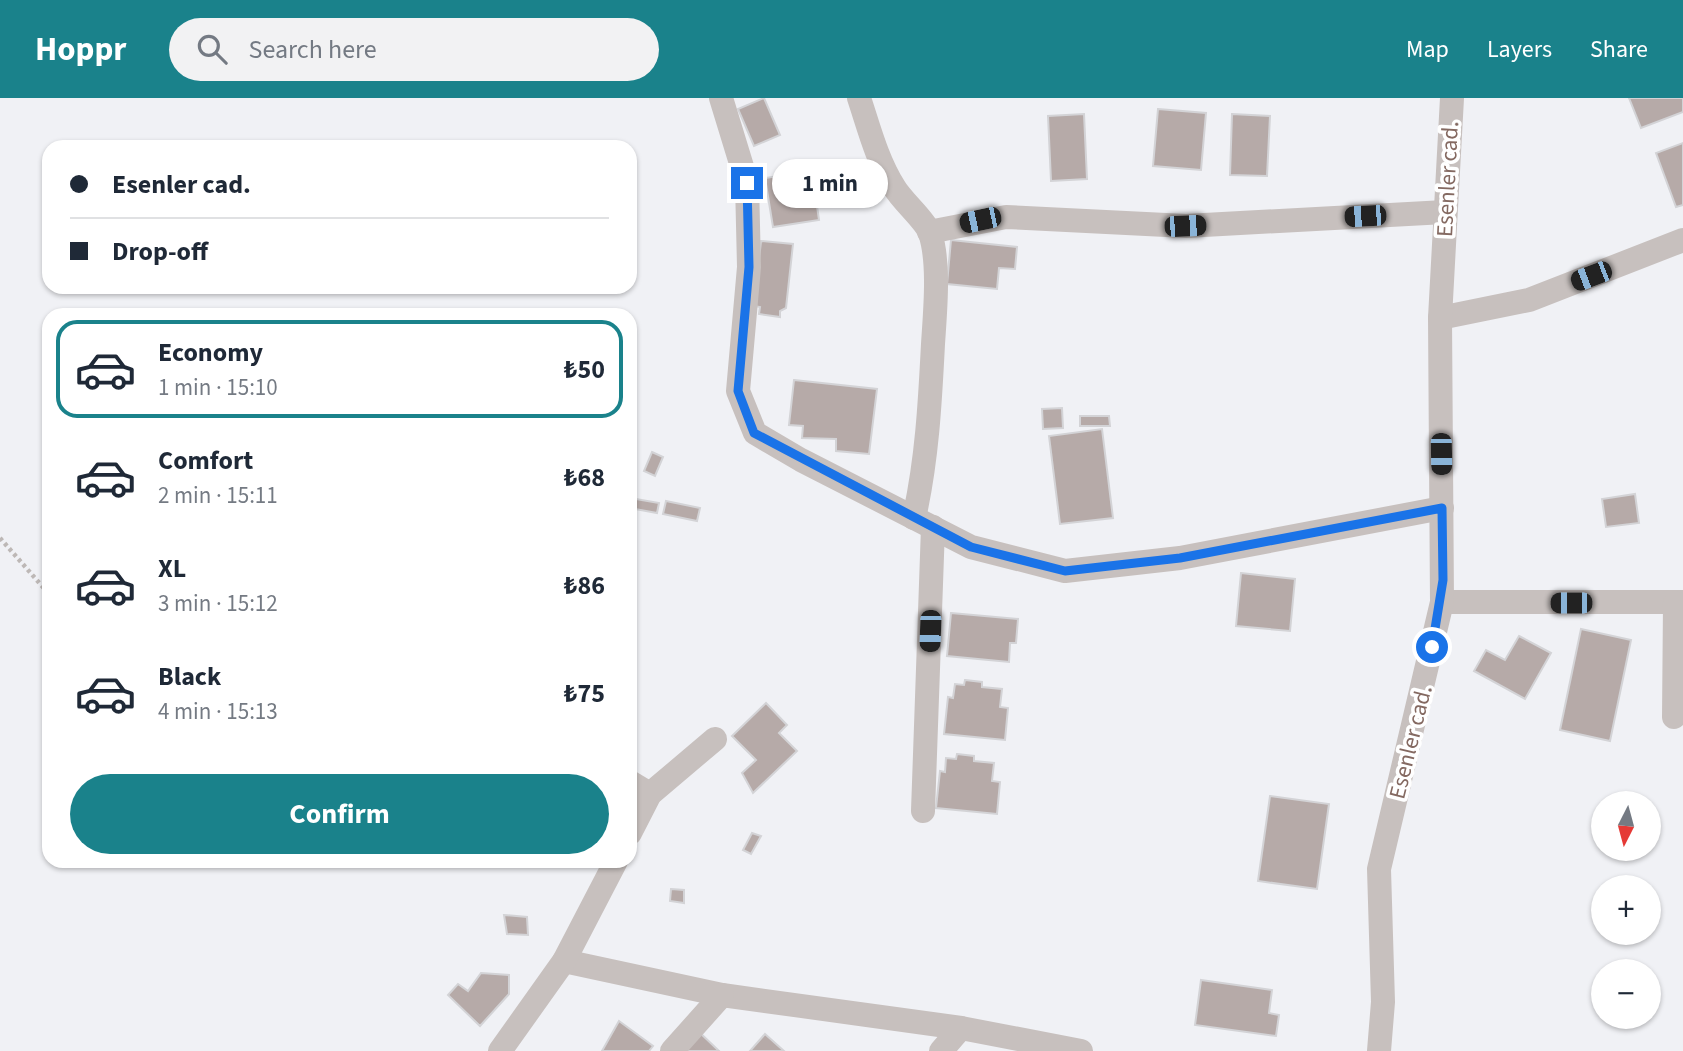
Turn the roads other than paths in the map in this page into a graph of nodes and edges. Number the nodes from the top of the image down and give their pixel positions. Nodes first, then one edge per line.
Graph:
1 (721, 98) edge
2 (859, 98) edge
3 (1452, 98) edge
4 (1446, 212) junction
5 (929, 232) junction
6 (1683, 240) edge
7 (1440, 318) junction
8 (1442, 508) junction
9 (924, 523) junction
10 (1442, 602) junction
11 (1679, 603) edge
12 (1674, 717) dead end
13 (715, 738) dead end
14 (640, 788) edge
15 (923, 811) dead end
16 (612, 868) edge
17 (564, 961) junction
18 (722, 995) junction
19 (961, 1028) junction
20 (500, 1051) edge
21 (672, 1051) edge
22 (941, 1051) edge
23 (1081, 1051) edge
24 (1379, 1051) edge

1 - 9 street
2 - 5 street
3 - 4 street, Esenler cad.
4 - 5 street
4 - 7 street, Esenler cad.
5 - 9 street
6 - 7 street
7 - 8 street, Esenler cad.
8 - 9 street
8 - 10 street, Esenler cad.
9 - 15 street
10 - 11 street
10 - 24 street, Esenler cad.
11 - 12 street
13 - 14 street
16 - 17 street
17 - 18 street
17 - 20 street
18 - 19 street
18 - 21 street
19 - 22 street
19 - 23 street

